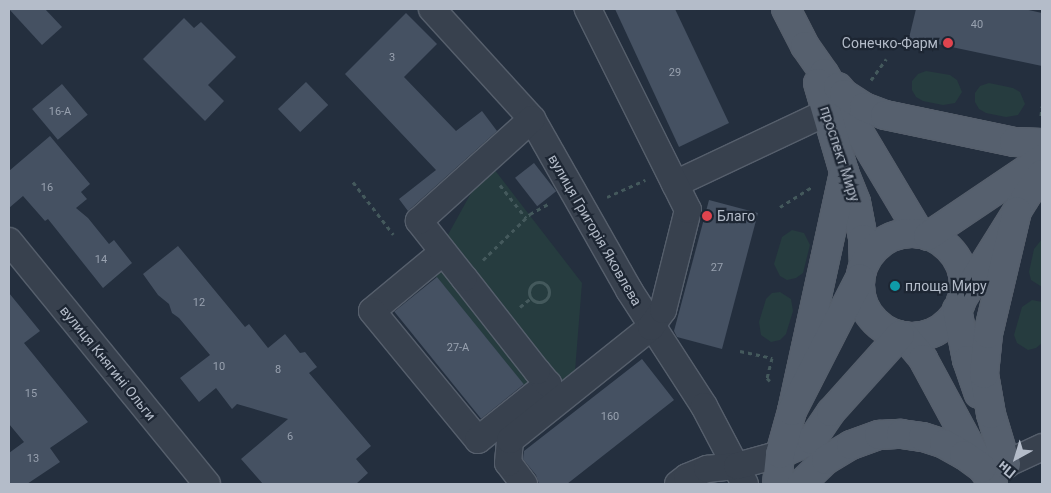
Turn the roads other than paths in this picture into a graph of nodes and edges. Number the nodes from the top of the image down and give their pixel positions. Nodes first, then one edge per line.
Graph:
1 (432, 9) edge
2 (588, 9) edge
3 (793, 11) edge
4 (805, 46) junction
5 (824, 73) junction
6 (827, 112) junction
7 (532, 119) junction
8 (1042, 143) edge
9 (1042, 159) edge
10 (844, 172) junction
11 (1042, 174) edge
12 (672, 177) junction
13 (1017, 211) junction
14 (924, 235) junction
15 (9, 241) edge
16 (444, 252) junction
17 (862, 271) junction
18 (959, 306) junction
19 (651, 327) junction
20 (902, 335) junction
21 (792, 411) junction
22 (812, 440) junction
23 (851, 445) junction
24 (1042, 447) edge
25 (780, 454) junction
26 (741, 475) edge
27 (998, 475) edge
28 (207, 484) edge
29 (524, 484) edge
30 (678, 484) edge
31 (777, 484) edge
32 (800, 484) edge

1 - 7 street, вулиця Григорія Яковлєва
2 - 12 street
3 - 4 main road, проспект Миру
4 - 5 main road, проспект Миру
4 - 6 main road, проспект Миру
5 - 8 main road
5 - 14 main road, проспект Миру
6 - 10 main road, проспект Миру
6 - 12 street
7 - 16 street
7 - 19 street, вулиця Григорія Яковлєва
9 - 14 main road
10 - 17 main road, проспект Миру
10 - 21 main road
11 - 13 main road
12 - 19 street
13 - 18 main road
13 - 27 main road
14 - 17 main road
14 - 18 main road
15 - 28 street, вулиця Княгині Ольги
16 - 16 street
17 - 20 main road
17 - 21 main road
18 - 20 main road
18 - 27 main road
19 - 26 street, вулиця Григорія Яковлєва
19 - 29 street
20 - 22 main road
20 - 27 main road
21 - 25 main road
22 - 23 main road
22 - 25 main road
23 - 27 main road
23 - 32 main road
24 - 27 street
25 - 26 street
25 - 31 main road
26 - 30 street

